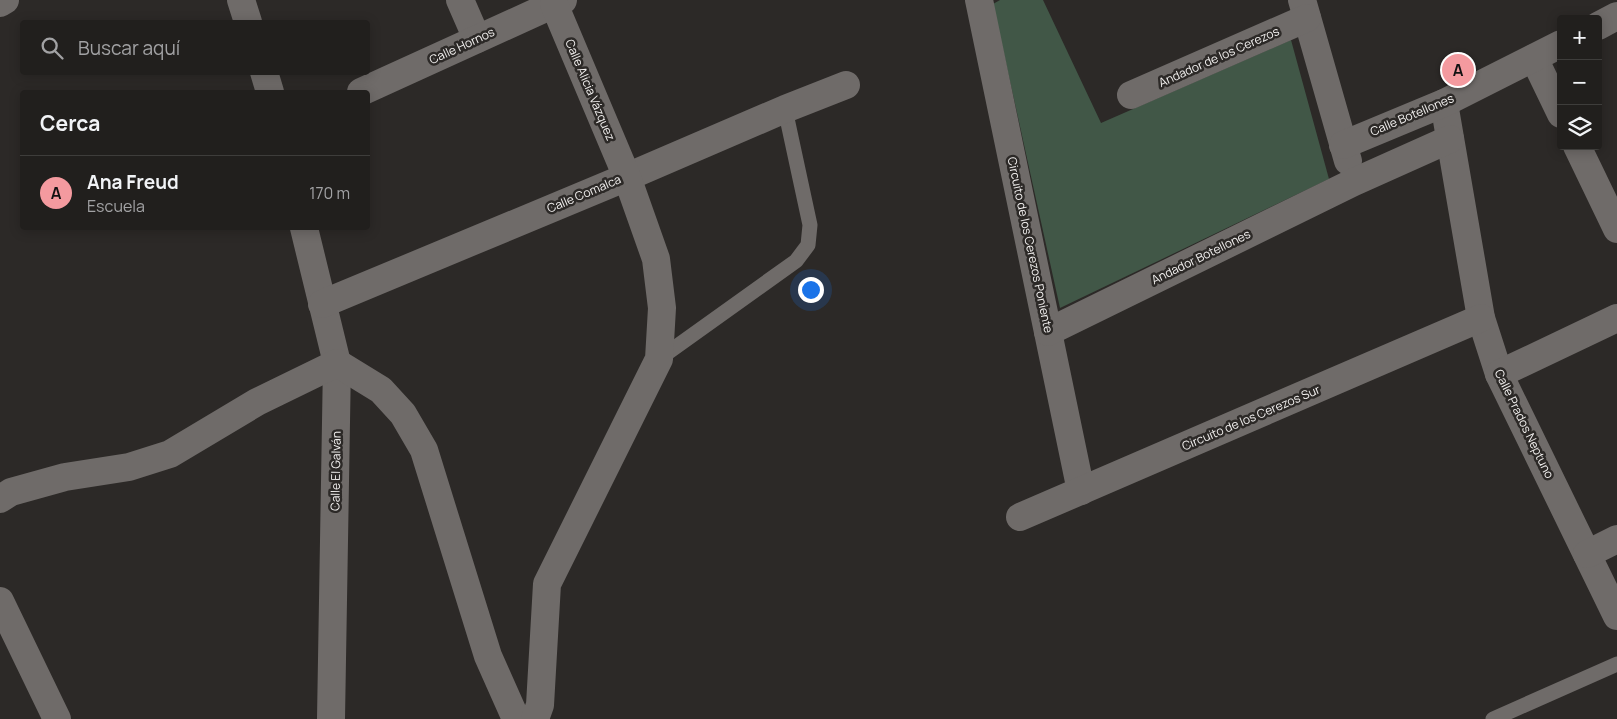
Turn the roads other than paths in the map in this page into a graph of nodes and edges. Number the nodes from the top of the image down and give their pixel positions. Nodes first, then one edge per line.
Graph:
1 (5, 0) edge
2 (241, 0) edge
3 (460, 0) edge
4 (979, 0) edge
5 (558, 2) edge
6 (0, 4) edge
7 (1304, 9) edge
8 (1617, 16) edge
9 (247, 20) edge
10 (1602, 24) edge
11 (477, 39) junction
12 (1557, 46) edge
13 (1534, 58) junction
14 (265, 75) edge
15 (846, 85) dead end
16 (269, 90) edge
17 (365, 90) edge
18 (1131, 95) dead end
19 (1444, 103) junction
20 (1557, 106) edge
21 (785, 109) junction
22 (1450, 139) junction
23 (1343, 145) junction
24 (1579, 150) edge
25 (627, 177) junction
26 (1354, 182) junction
27 (1617, 229) edge
28 (304, 230) edge
29 (322, 304) junction
30 (1481, 318) junction
31 (1617, 318) edge
32 (1048, 332) junction
33 (659, 358) junction
34 (338, 363) junction
35 (1499, 374) junction
36 (1081, 491) junction
37 (0, 499) edge
38 (1020, 517) dead end
39 (1617, 539) edge
40 (1587, 554) junction
41 (0, 601) edge
42 (1617, 616) edge
43 (1617, 664) edge
44 (57, 719) edge
45 (331, 719) edge
46 (516, 719) edge
47 (535, 719) edge
48 (1494, 719) edge

1 - 6 street
2 - 9 street
3 - 11 street
4 - 32 street, Circuito de los Cerezos Poniente
5 - 11 street, Calle Hornos
5 - 25 street, Calle Alicia Vázquez
7 - 18 street, Andador de los Cerezos
7 - 23 street
8 - 10 street
11 - 17 street, Calle Hornos
12 - 13 street, Calle Botellones
13 - 19 street, Calle Botellones
13 - 20 street
14 - 16 street
15 - 21 street, Calle Comalca
19 - 22 street, Calle Prados Neptuno
19 - 23 street, Calle Botellones
21 - 25 street, Calle Comalca
21 - 33 lane
22 - 26 street
22 - 30 street, Calle Prados Neptuno
23 - 26 street
24 - 27 street
25 - 29 street, Calle Comalca
25 - 33 street, Calle Alicia Vázquez
26 - 32 street, Andador Botellones
28 - 29 street, Calle El Galván
29 - 34 street, Calle El Galván
30 - 35 street, Calle Prados Neptuno
30 - 36 street, Circuito de los Cerezos Sur
31 - 35 street
32 - 36 street, Circuito de los Cerezos Poniente
33 - 47 street
34 - 37 street
34 - 45 street, Calle El Galván
34 - 46 street
35 - 40 street, Calle Prados Neptuno
36 - 38 street, Circuito de los Cerezos Sur
39 - 40 street
40 - 42 street, Calle Prados Neptuno
41 - 44 street
43 - 48 lane

